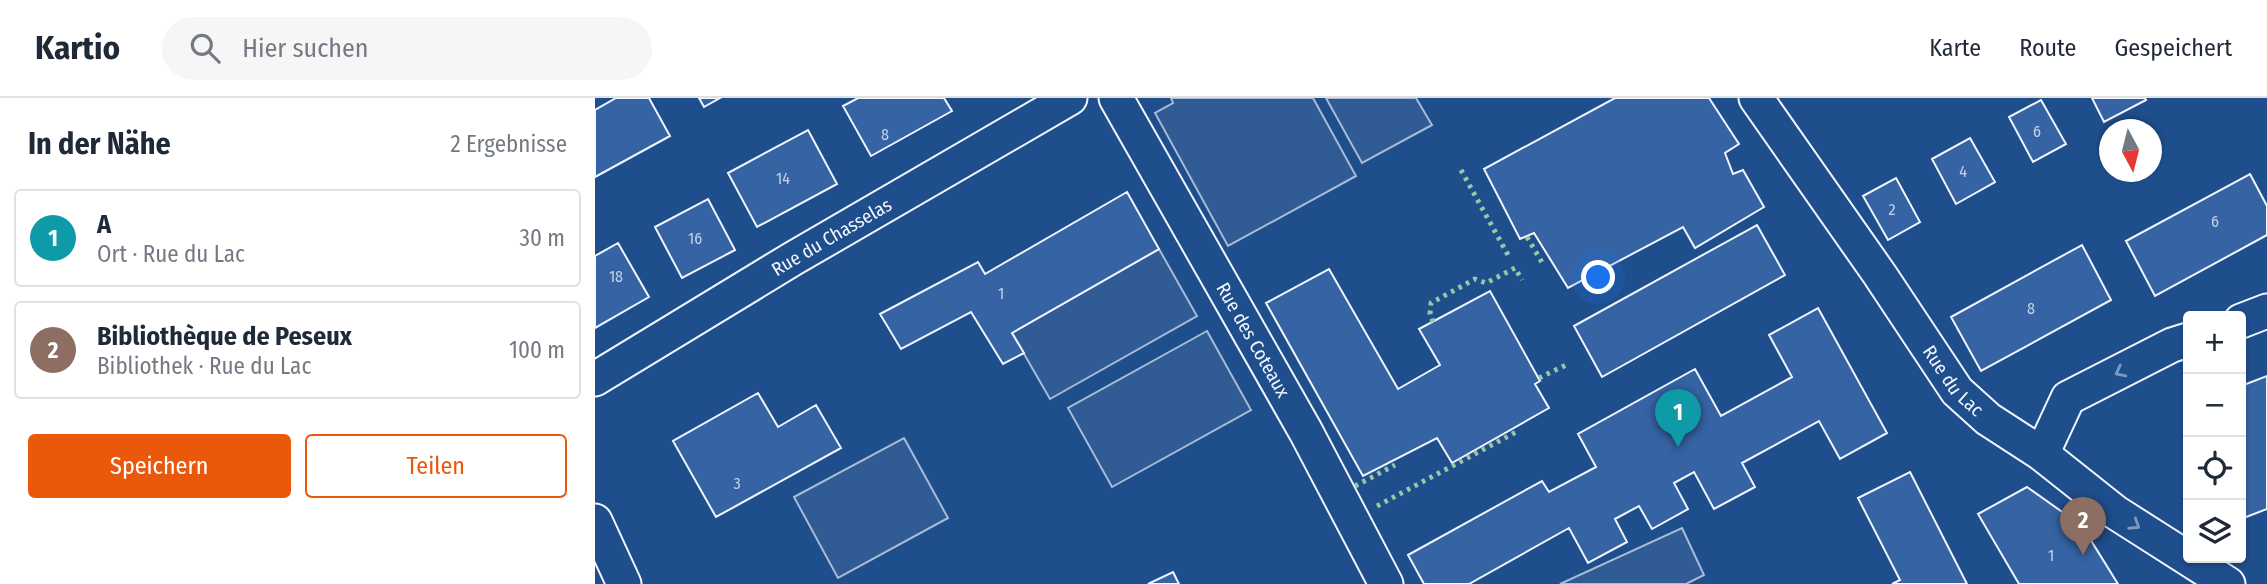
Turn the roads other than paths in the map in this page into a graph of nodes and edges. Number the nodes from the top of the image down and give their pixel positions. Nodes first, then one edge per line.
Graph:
1 (1070, 98) edge
2 (1117, 98) edge
3 (1756, 98) edge
4 (2267, 311) edge
5 (2246, 319) edge
6 (2183, 342) edge
7 (595, 379) edge
8 (2042, 454) junction
9 (595, 521) edge
10 (624, 584) edge
11 (1386, 584) edge
12 (2228, 584) edge

1 - 7 street, Rue du Chasselas
2 - 11 street, Rue des Coteaux
3 - 8 street, Rue du Lac
4 - 5 street
6 -> 8 street
8 -> 12 street, Rue du Lac
9 - 10 street

